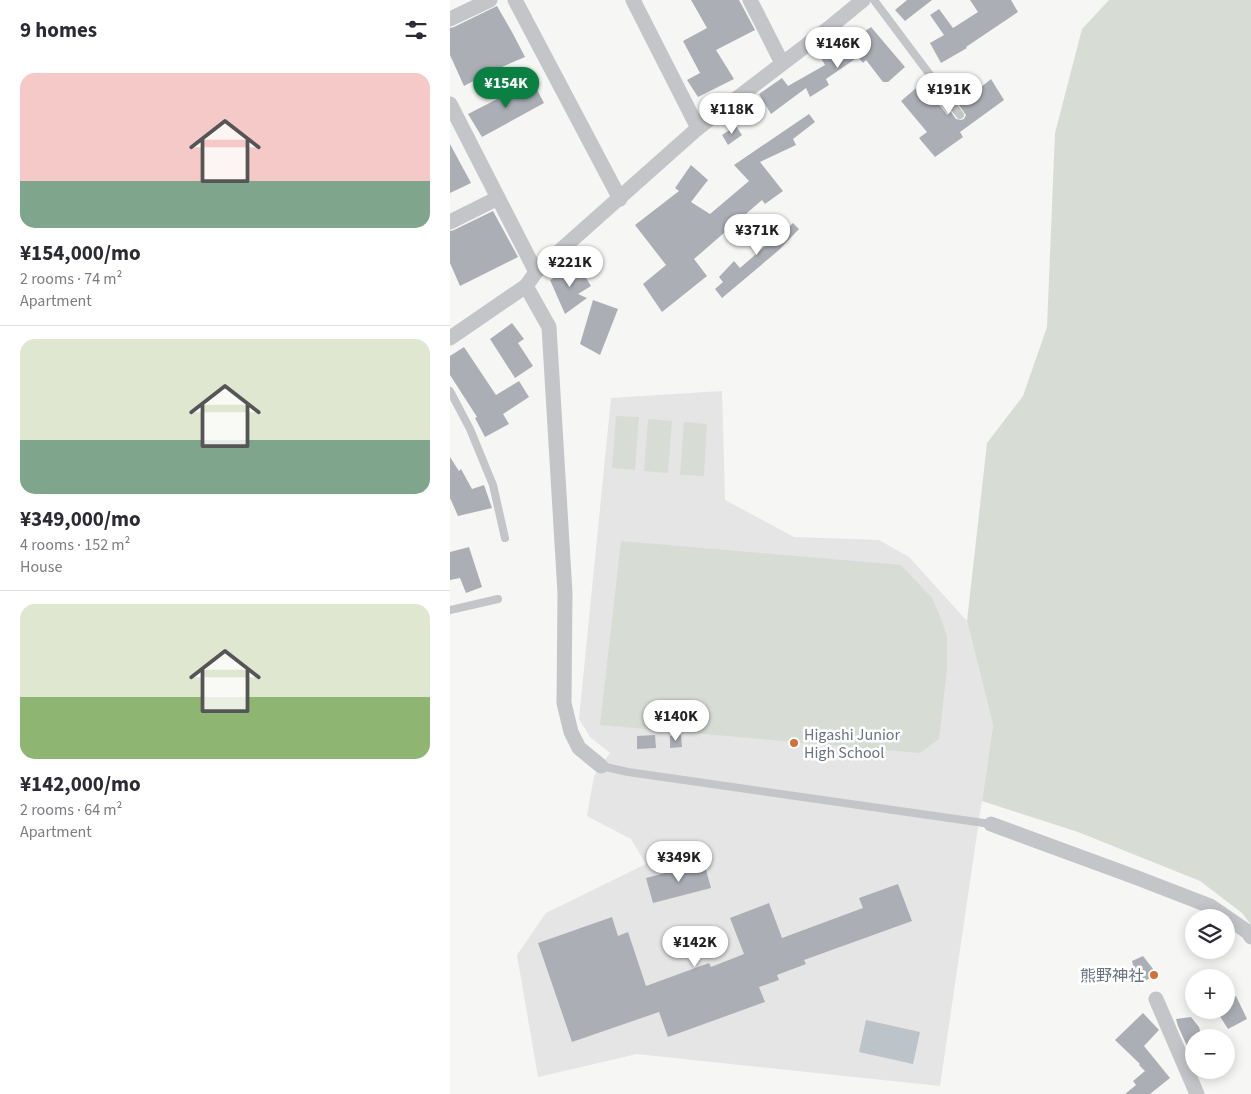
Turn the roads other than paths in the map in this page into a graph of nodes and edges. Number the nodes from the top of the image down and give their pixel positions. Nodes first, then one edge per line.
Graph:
1 (490, 0) edge
2 (515, 0) edge
3 (633, 0) edge
4 (750, 0) edge
5 (863, 0) edge
6 (874, 0) edge
7 (450, 19) edge
8 (782, 63) junction
9 (450, 104) edge
10 (960, 115) dead end
11 (454, 122) edge
12 (698, 128) junction
13 (498, 198) junction
14 (620, 199) junction
15 (450, 222) edge
16 (536, 272) junction
17 (526, 286) junction
18 (450, 338) edge
19 (450, 391) edge
20 (505, 538) dead end
21 (498, 599) dead end
22 (450, 610) edge
23 (601, 766) joint
24 (991, 824) joint
25 (1251, 937) edge
26 (1156, 999) dead end
27 (1197, 1094) edge

1 - 7 street
2 - 14 street
3 - 12 street
4 - 8 street
5 - 8 street
6 - 10 lane
8 - 12 street
9 - 11 street
11 - 13 street
12 - 14 street
13 - 15 street
13 - 16 street
14 - 16 street
16 - 17 street
17 - 18 street
17 - 23 street
19 - 20 lane
21 - 22 lane
23 - 24 lane
24 - 25 street
26 - 27 street

